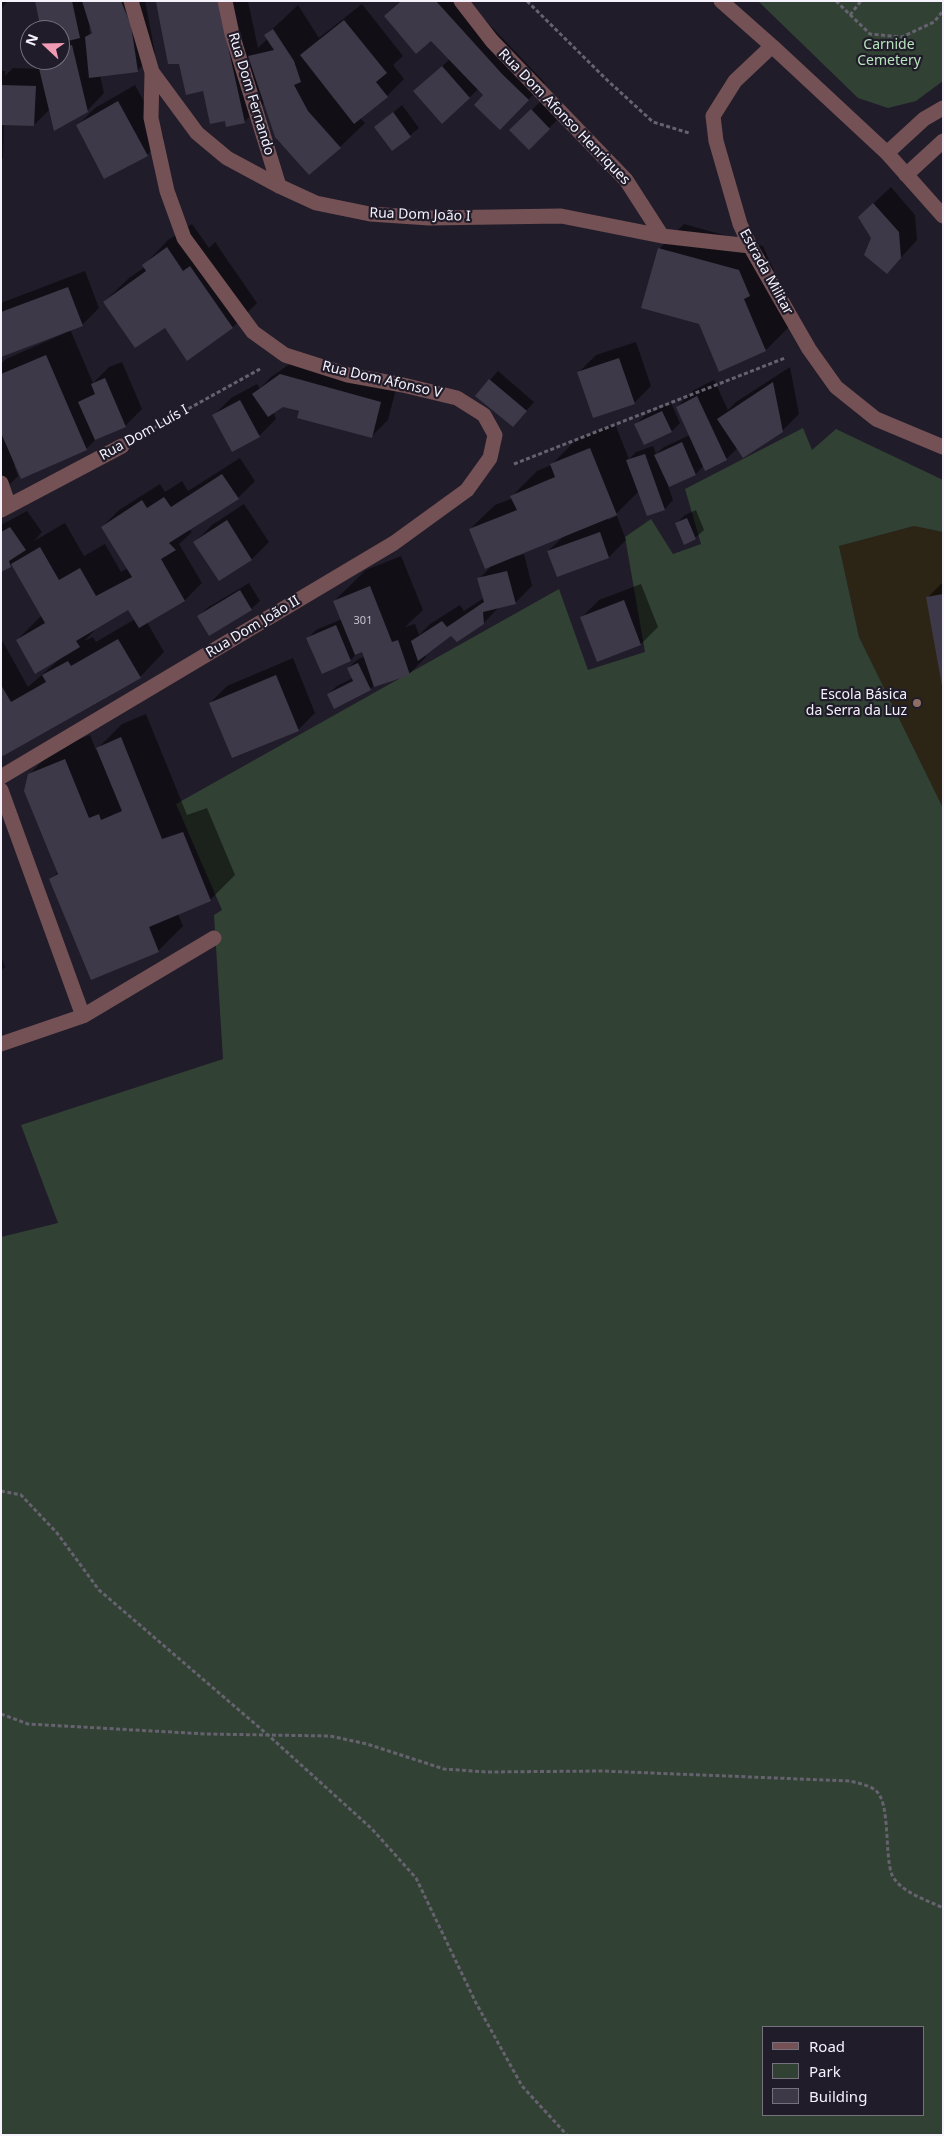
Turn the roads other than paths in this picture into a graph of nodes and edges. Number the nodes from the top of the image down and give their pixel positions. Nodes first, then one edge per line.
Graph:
1 (130, 1) edge
2 (225, 1) edge
3 (461, 1) edge
4 (721, 1) edge
5 (772, 46) junction
6 (152, 72) junction
7 (943, 108) edge
8 (943, 141) edge
9 (887, 153) junction
10 (906, 175) junction
11 (279, 186) junction
12 (943, 216) edge
13 (662, 236) junction
14 (750, 246) junction
15 (122, 446) road end
16 (943, 448) edge
17 (490, 458) joint
18 (1, 483) edge
19 (5, 508) edge
20 (1, 777) edge
21 (1, 790) edge
22 (214, 938) dead end
23 (83, 1016) junction
24 (1, 1044) edge

1 - 6 street, Rua Dom João I
2 - 11 street, Rua Dom Fernando
3 - 13 street, Rua Dom Afonso Henriques
4 - 5 street
5 - 9 street
5 - 14 street, Estrada Militar
6 - 11 street, Rua Dom João I
6 - 17 street, Rua Dom Afonso V
7 - 9 street
8 - 10 street
9 - 10 street
10 - 12 street
11 - 13 street, Rua Dom João I
13 - 14 street, Rua Dom João I
14 - 16 street, Estrada Militar
15 - 19 street, Rua Dom Luís I
17 - 20 street, Rua Dom João II
18 - 19 street
21 - 23 street
22 - 23 street
23 - 24 street

